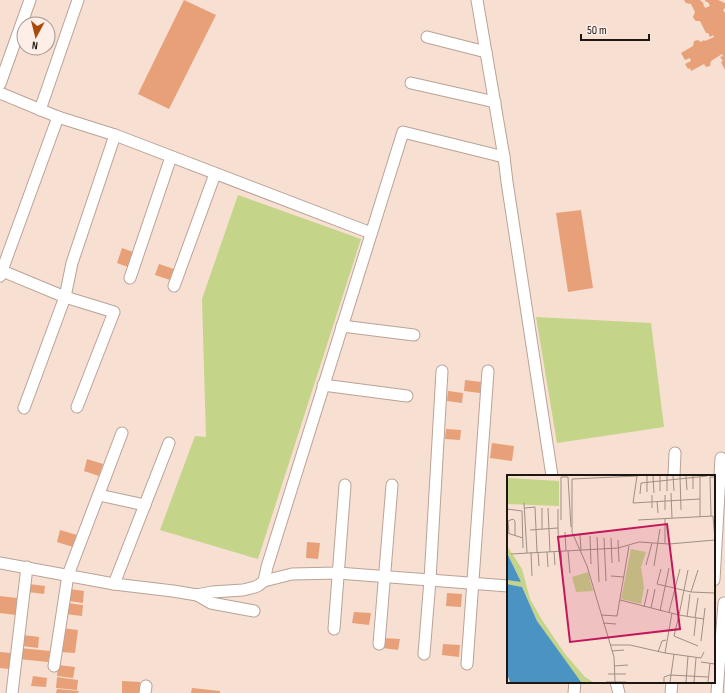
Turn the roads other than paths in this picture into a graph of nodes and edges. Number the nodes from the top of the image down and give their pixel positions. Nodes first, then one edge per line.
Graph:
1 (30, 0) edge
2 (78, 0) edge
3 (477, 0) edge
4 (427, 37) dead end
5 (486, 52) junction
6 (411, 83) dead end
7 (0, 84) edge
8 (0, 93) edge
9 (495, 102) junction
10 (40, 110) junction
11 (58, 117) junction
12 (115, 135) junction
13 (504, 156) junction
14 (171, 157) junction
15 (214, 174) junction
16 (371, 233) junction
17 (1, 273) edge
18 (130, 278) dead end
19 (174, 286) dead end
20 (65, 297) junction
21 (342, 326) junction
22 (414, 335) dead end
23 (442, 370) dead end
24 (488, 371) dead end
25 (323, 385) junction
26 (407, 396) dead end
27 (77, 407) dead end
28 (24, 408) dead end
29 (122, 433) dead end
30 (169, 443) dead end
31 (675, 453) dead end
32 (722, 458) dead end
33 (552, 475) edge
34 (674, 475) edge
35 (345, 485) dead end
36 (392, 485) dead end
37 (99, 495) junction
38 (145, 505) junction
39 (0, 563) edge
40 (715, 565) edge
41 (27, 568) junction
42 (338, 572) junction
43 (68, 575) junction
44 (385, 576) junction
45 (430, 580) junction
46 (264, 581) junction
47 (474, 583) junction
48 (114, 584) junction
49 (507, 586) edge
50 (197, 595) junction
51 (721, 602) edge
52 (254, 611) dead end
53 (334, 629) dead end
54 (380, 644) dead end
55 (424, 654) dead end
56 (467, 664) dead end
57 (54, 666) dead end
58 (616, 683) edge
59 (12, 693) edge
60 (619, 693) edge
61 (717, 693) edge

1 - 7 street
2 - 10 street
3 - 5 street
4 - 5 street
5 - 9 street
6 - 9 street
8 - 10 street
9 - 13 street
10 - 11 street
11 - 12 street
11 - 17 street
12 - 14 street
12 - 20 street
13 - 16 street
13 - 33 street
14 - 15 street
14 - 18 street
15 - 16 street
15 - 19 street
16 - 21 street
17 - 20 street
20 - 27 street
20 - 28 street
21 - 22 street
21 - 25 street
23 - 45 street
24 - 47 street
25 - 26 street
25 - 46 street
29 - 37 street
30 - 38 street
31 - 34 street
32 - 40 street
35 - 42 street
36 - 44 street
37 - 38 street
37 - 43 street
38 - 48 street
39 - 41 street
41 - 43 street
41 - 59 street
42 - 44 street
42 - 46 street
42 - 53 street
43 - 48 street
43 - 57 street
44 - 45 street
44 - 54 street
45 - 47 street
45 - 55 street
46 - 50 street
47 - 49 street
47 - 56 street
48 - 50 street
50 - 52 street
51 - 61 street
58 - 60 street

